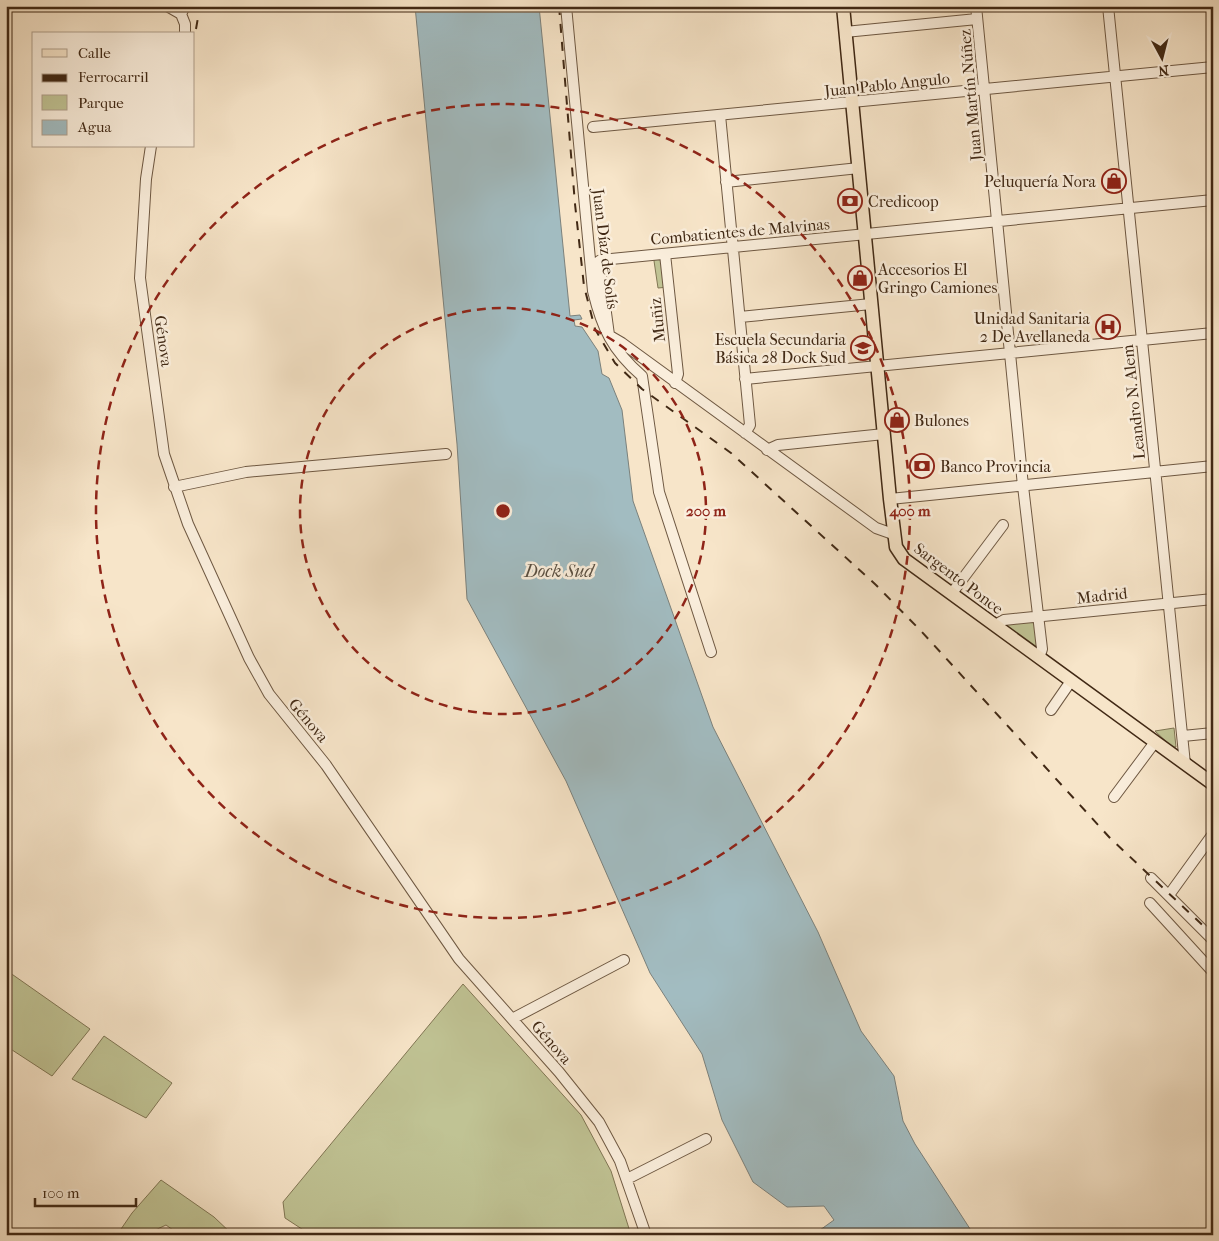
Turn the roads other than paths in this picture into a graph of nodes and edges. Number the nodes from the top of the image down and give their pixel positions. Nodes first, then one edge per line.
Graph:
1 (167, 6) edge
2 (566, 6) edge
3 (843, 6) edge
4 (976, 6) edge
5 (1108, 6) edge
6 (183, 10) edge
7 (978, 19) junction
8 (185, 32) edge
9 (846, 32) junction
10 (1213, 67) edge
11 (1115, 77) junction
12 (984, 89) junction
13 (853, 103) junction
14 (720, 115) junction
15 (594, 127) dead end
16 (151, 148) edge
17 (858, 168) junction
18 (726, 182) junction
19 (1213, 200) edge
20 (1128, 208) junction
21 (997, 221) junction
22 (864, 235) junction
23 (733, 248) junction
24 (665, 254) junction
25 (871, 304) junction
26 (740, 317) junction
27 (1213, 333) edge
28 (609, 336) junction
29 (1142, 340) junction
30 (1010, 354) junction
31 (878, 366) junction
32 (745, 379) junction
33 (675, 383) junction
34 (745, 433) junction
35 (884, 434) junction
36 (767, 450) junction
37 (446, 454) dead end
38 (1213, 466) edge
39 (1155, 472) junction
40 (1023, 486) junction
41 (174, 487) junction
42 (890, 499) junction
43 (1004, 525) dead end
44 (894, 534) junction
45 (952, 593) junction
46 (1213, 599) edge
47 (1169, 603) junction
48 (1038, 616) junction
49 (995, 625) junction
50 (711, 652) dead end
51 (1039, 658) junction
52 (1071, 681) junction
53 (1051, 710) dead end
54 (1213, 733) edge
55 (1183, 736) junction
56 (1155, 742) junction
57 (1184, 764) junction
58 (1213, 784) edge
59 (1114, 797) dead end
60 (1213, 834) edge
61 (1151, 878) dead end
62 (1169, 896) junction
63 (1150, 903) dead end
64 (1213, 940) edge
65 (624, 960) dead end
66 (1213, 972) edge
67 (512, 1018) junction
68 (706, 1139) dead end
69 (627, 1179) junction
70 (646, 1235) edge

1 - 6 street
2 - 28 street, Juan Díaz de Solís
3 - 9 main road, Sargento Ponce
4 - 7 street, Juan Martín Núñez
5 - 11 street, Leandro N. Alem
6 - 8 street
7 - 9 street
7 - 12 street, Juan Martín Núñez
9 - 13 main road, Sargento Ponce
10 - 11 street, Juan Pablo Angulo
11 - 12 street, Juan Pablo Angulo
11 - 20 street, Leandro N. Alem
12 - 13 street, Juan Pablo Angulo
12 - 21 street, Juan Martín Núñez
13 - 14 street, Juan Pablo Angulo
13 - 17 main road, Sargento Ponce
14 - 15 street, Juan Pablo Angulo
14 - 18 street
16 - 41 street, Génova
17 - 18 street
17 - 22 main road, Sargento Ponce
18 - 23 street
19 - 20 street, Combatientes de Malvinas
20 - 21 street, Combatientes de Malvinas
20 - 29 street, Leandro N. Alem
21 - 22 street, Combatientes de Malvinas
21 - 30 street, Juan Martín Núñez
22 - 23 street, Combatientes de Malvinas
22 - 25 main road, Sargento Ponce
23 - 24 street, Combatientes de Malvinas
23 - 26 street
24 - 28 street, Combatientes de Malvinas
24 - 33 street, Muñiz
25 - 26 street
25 - 31 main road, Sargento Ponce
26 - 32 street
27 - 29 street
28 - 33 street
28 - 50 street, Juan Díaz de Solís
29 - 30 street
29 - 39 street, Leandro N. Alem
30 - 31 street
30 - 40 street, Juan Martín Núñez
31 - 32 street
31 - 35 main road, Sargento Ponce
32 - 34 street
33 - 34 street
34 - 36 street
35 - 36 street
35 - 42 main road, Sargento Ponce
36 - 44 street
37 - 41 street
38 - 39 street
39 - 40 street
39 - 47 street, Leandro N. Alem
40 - 42 street
40 - 48 street, Juan Martín Núñez
41 - 67 street, Génova
42 - 44 main road, Sargento Ponce
43 - 45 street
44 - 45 main road, Sargento Ponce
45 - 49 main road, Sargento Ponce
46 - 47 street, Madrid
47 - 48 street, Madrid
47 - 55 street, Leandro N. Alem
48 - 49 street, Madrid
48 - 51 street, Juan Martín Núñez
49 - 51 main road, Sargento Ponce
51 - 52 main road, Sargento Ponce
52 - 53 street
52 - 56 main road, Sargento Ponce
54 - 55 street
55 - 57 street, Leandro N. Alem
56 - 57 main road, Sargento Ponce
56 - 59 street
57 - 58 main road, Sargento Ponce
60 - 62 street
61 - 62 street
62 - 64 street
63 - 66 street
65 - 67 street
67 - 69 street, Génova
68 - 69 street
69 - 70 street, Génova

